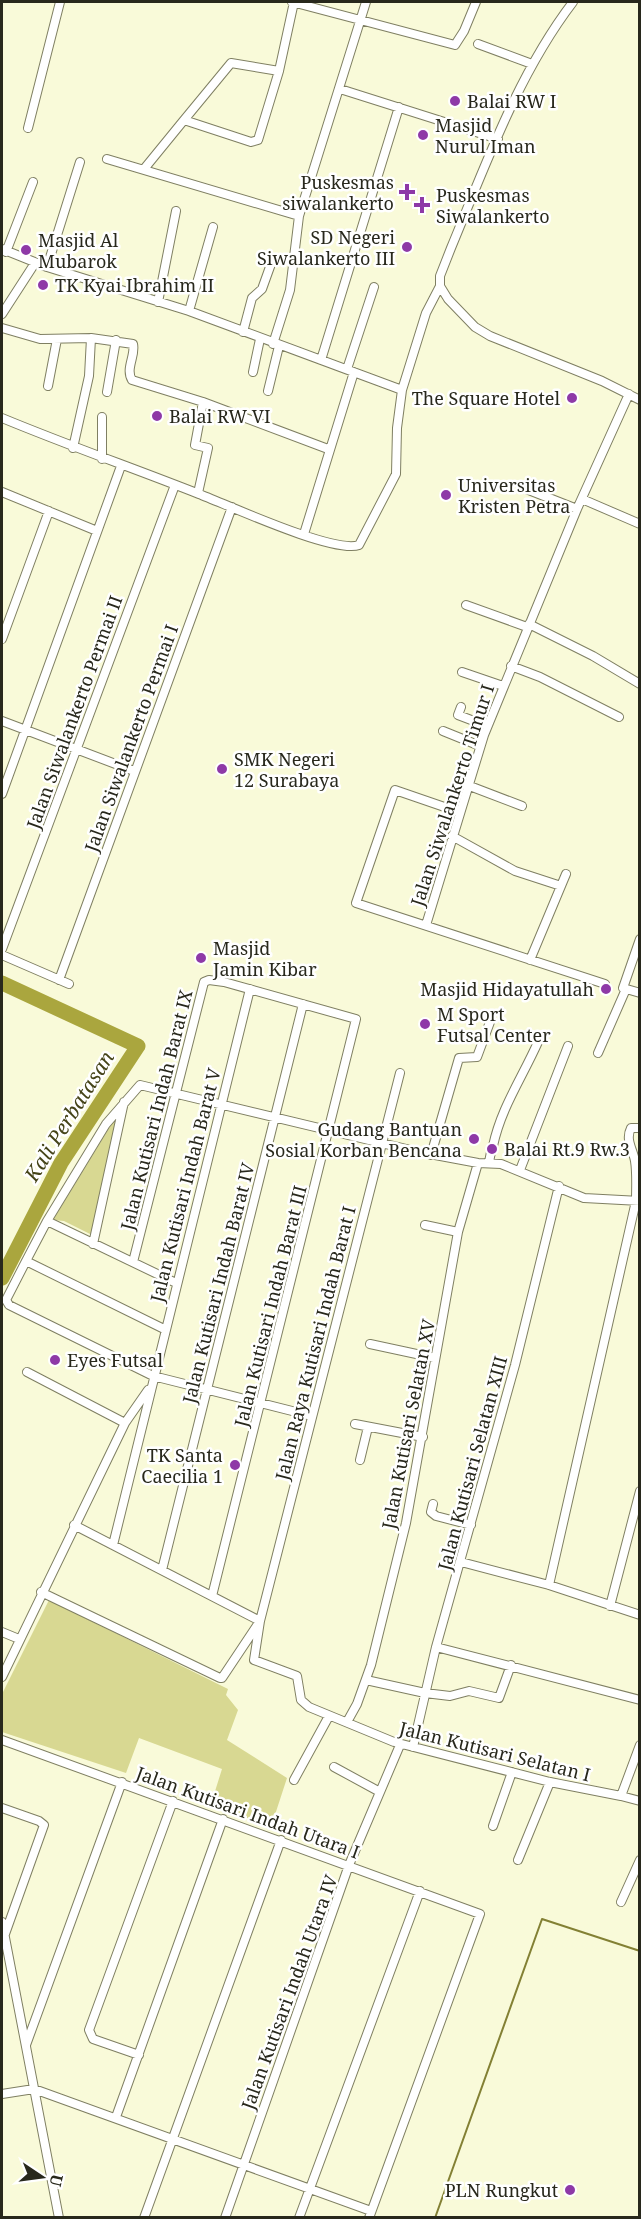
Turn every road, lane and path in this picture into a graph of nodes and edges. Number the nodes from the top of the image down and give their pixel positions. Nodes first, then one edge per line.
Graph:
1 (60, 2) edge
2 (294, 2) edge
3 (366, 2) edge
4 (476, 2) edge
5 (573, 2) edge
6 (361, 20) junction
7 (478, 45) dead end
8 (532, 64) junction
9 (279, 71) junction
10 (340, 89) junction
11 (399, 107) junction
12 (184, 120) junction
13 (28, 128) dead end
14 (498, 139) junction
15 (107, 159) dead end
16 (80, 162) dead end
17 (144, 169) junction
18 (33, 182) dead end
19 (176, 211) dead end
20 (299, 216) junction
21 (213, 227) dead end
22 (4, 250) edge
23 (34, 263) junction
24 (271, 264) dead end
25 (47, 267) junction
26 (440, 286) junction
27 (374, 287) dead end
28 (158, 302) junction
29 (189, 311) junction
30 (2, 314) edge
31 (2, 328) edge
32 (243, 332) junction
33 (92, 338) junction
34 (57, 339) junction
35 (260, 339) junction
36 (116, 340) junction
37 (276, 345) junction
38 (321, 360) junction
39 (350, 371) junction
40 (253, 372) dead end
41 (48, 386) dead end
42 (402, 390) junction
43 (268, 391) dead end
44 (108, 392) dead end
45 (628, 394) junction
46 (639, 400) edge
47 (203, 402) junction
48 (102, 417) dead end
49 (2, 418) edge
50 (73, 448) junction
51 (328, 449) junction
52 (102, 459) junction
53 (121, 466) junction
54 (175, 485) junction
55 (521, 487) dead end
56 (2, 492) edge
57 (198, 493) junction
58 (582, 499) junction
59 (232, 507) junction
60 (577, 509) junction
61 (49, 511) junction
62 (639, 524) edge
63 (98, 531) junction
64 (304, 534) junction
65 (466, 605) dead end
66 (528, 625) junction
67 (2, 639) edge
68 (511, 666) junction
69 (462, 672) dead end
70 (639, 684) edge
71 (503, 686) junction
72 (461, 707) dead end
73 (619, 717) dead end
74 (2, 721) edge
75 (487, 726) junction
76 (25, 730) junction
77 (443, 732) dead end
78 (480, 746) junction
79 (76, 750) junction
80 (134, 771) junction
81 (467, 785) junction
82 (2, 794) edge
83 (522, 806) dead end
84 (459, 812) junction
85 (452, 836) junction
86 (566, 874) dead end
87 (561, 886) junction
88 (426, 926) junction
89 (639, 939) edge
90 (2, 949) edge
91 (2, 955) edge
92 (530, 960) junction
93 (59, 980) junction
94 (69, 984) dead end
95 (624, 988) junction
96 (250, 989) junction
97 (639, 993) edge
98 (303, 1004) junction
99 (490, 1022) dead end
100 (356, 1024) joint
101 (538, 1042) dead end
102 (568, 1046) dead end
103 (597, 1053) dead end
104 (400, 1072) dead end
105 (174, 1092) junction
106 (124, 1101) junction
107 (221, 1104) junction
108 (275, 1117) junction
109 (639, 1128) edge
110 (330, 1130) junction
111 (381, 1143) junction
112 (431, 1155) junction
113 (489, 1162) junction
114 (478, 1163) junction
115 (520, 1170) junction
116 (558, 1186) junction
117 (638, 1201) edge
118 (47, 1221) junction
119 (424, 1225) dead end
120 (458, 1232) junction
121 (93, 1244) junction
122 (26, 1262) junction
123 (133, 1262) junction
124 (176, 1283) junction
125 (165, 1329) junction
126 (370, 1344) dead end
127 (435, 1358) junction
128 (27, 1372) dead end
129 (153, 1376) junction
130 (150, 1388) junction
131 (207, 1390) junction
132 (261, 1404) junction
133 (312, 1416) junction
134 (125, 1423) junction
135 (355, 1424) dead end
136 (368, 1427) junction
137 (423, 1437) junction
138 (360, 1460) dead end
139 (639, 1491) edge
140 (433, 1504) dead end
141 (74, 1525) junction
142 (471, 1525) junction
143 (113, 1545) junction
144 (461, 1562) junction
145 (162, 1570) junction
146 (549, 1585) junction
147 (41, 1592) junction
148 (212, 1596) junction
149 (610, 1606) junction
150 (639, 1615) edge
151 (260, 1621) junction
152 (2, 1632) edge
153 (19, 1640) junction
154 (436, 1647) junction
155 (511, 1665) junction
156 (2, 1677) edge
157 (366, 1680) junction
158 (424, 1692) junction
159 (639, 1700) edge
160 (328, 1716) junction
161 (347, 1722) junction
162 (2, 1740) edge
163 (400, 1745) junction
164 (639, 1745) edge
165 (413, 1747) junction
166 (334, 1767) dead end
167 (512, 1772) junction
168 (294, 1780) dead end
169 (122, 1782) junction
170 (550, 1782) junction
171 (380, 1792) junction
172 (621, 1796) junction
173 (173, 1801) junction
174 (639, 1801) edge
175 (2, 1808) edge
176 (223, 1819) junction
177 (493, 1826) dead end
178 (281, 1840) junction
179 (518, 1860) dead end
180 (639, 1860) edge
181 (350, 1865) junction
182 (420, 1891) junction
183 (621, 1902) dead end
184 (2, 1922) edge
185 (4, 1936) junction
186 (26, 2047) junction
187 (139, 2055) junction
188 (34, 2089) junction
189 (2, 2094) edge
190 (116, 2117) junction
191 (171, 2137) junction
192 (243, 2164) junction
193 (309, 2188) junction
194 (370, 2214) edge
195 (59, 2217) edge
196 (144, 2217) edge
197 (225, 2217) edge
198 (299, 2217) edge

1 - 13 street
2 - 6 street
2 - 9 street
3 - 6 street
4 - 6 street
5 - 8 street
6 - 10 street
7 - 8 street
8 - 14 street
9 - 12 street
9 - 12 street
10 - 11 street
10 - 20 street
11 - 14 street
11 - 38 street
12 - 17 street
14 - 26 street
15 - 17 street
16 - 25 street
17 - 20 street
18 - 22 street
19 - 28 street
20 - 37 street
21 - 29 street
22 - 23 street
23 - 25 street
23 - 30 street
24 - 32 street
25 - 28 street
26 - 42 street
26 - 45 street
27 - 39 street
28 - 29 street
29 - 32 street
31 - 34 street
32 - 35 street
33 - 34 street
33 - 36 street
33 - 50 street
34 - 41 street
35 - 37 street
35 - 40 street
36 - 44 street
36 - 47 street
37 - 38 street
37 - 43 street
38 - 39 street
39 - 42 street
39 - 51 street
42 - 64 street
45 - 46 street
45 - 58 street, Jalan Siwalankerto Timur I
47 - 51 street
47 - 57 street
48 - 52 street
49 - 50 street
50 - 52 street
51 - 64 street
52 - 53 street
53 - 54 street
53 - 63 street
54 - 57 street
54 - 79 street, Jalan Siwalankerto Permai II
55 - 60 street
56 - 61 street
57 - 59 street
58 - 60 street, Jalan Siwalankerto Timur I
58 - 62 street
59 - 64 street
59 - 80 street, Jalan Siwalankerto Permai I
60 - 66 street, Jalan Siwalankerto Timur I
61 - 63 street
61 - 67 street
63 - 76 street
65 - 66 street
66 - 68 street, Jalan Siwalankerto Timur I
66 - 70 street
68 - 71 street, Jalan Siwalankerto Timur I
68 - 73 street, Jalan Siwalankerto Timur I
69 - 71 street
71 - 75 street, Jalan Siwalankerto Timur I
72 - 75 street
74 - 76 street
75 - 78 street, Jalan Siwalankerto Timur I
76 - 79 street
76 - 82 street
77 - 78 street
78 - 81 street, Jalan Siwalankerto Timur I
79 - 80 street
79 - 90 street, Jalan Siwalankerto Permai II
80 - 93 street, Jalan Siwalankerto Permai I
81 - 83 street
81 - 84 street, Jalan Siwalankerto Timur I
84 - 85 street, Jalan Siwalankerto Timur I
84 - 88 street
85 - 87 street
85 - 88 street, Jalan Siwalankerto Timur I
86 - 87 street
87 - 92 street
88 - 92 street, Jalan Siwalankerto Timur I
89 - 95 street
91 - 93 street
92 - 95 street, Jalan Siwalankerto Timur I
93 - 94 street
95 - 97 street, Jalan Siwalankerto Timur I
95 - 103 street
96 - 98 street, Jalan Kutisari Indah Barat IX
96 - 105 street, Jalan Kutisari Indah Barat IX
96 - 107 street, Jalan Kutisari Indah Barat V
98 - 100 street, Jalan Kutisari Indah Barat IX
98 - 108 street, Jalan Kutisari Indah Barat IV
99 - 112 street
100 - 110 street, Jalan Kutisari Indah Barat III
101 - 113 street
102 - 115 street
104 - 111 street, Jalan Raya Kutisari Indah Barat I
105 - 106 street
105 - 107 street
105 - 123 street, Jalan Kutisari Indah Barat IX
106 - 118 street
106 - 121 street
107 - 108 street
107 - 124 street, Jalan Kutisari Indah Barat V
108 - 110 street
108 - 131 street, Jalan Kutisari Indah Barat IV
109 - 117 street
110 - 111 street
110 - 132 street, Jalan Kutisari Indah Barat III
111 - 112 street
111 - 133 street, Jalan Raya Kutisari Indah Barat I
112 - 114 street
113 - 114 street
113 - 115 street
114 - 120 street, Jalan Kutisari Selatan XV
115 - 116 street
116 - 117 street
116 - 142 street, Jalan Kutisari Selatan XIII
117 - 146 street
118 - 121 street
118 - 122 street
119 - 120 street
120 - 127 street, Jalan Kutisari Selatan XV
121 - 123 street
122 - 125 street
122 - 129 street
123 - 124 street
124 - 125 street, Jalan Kutisari Indah Barat V
125 - 129 street, Jalan Kutisari Indah Barat V
126 - 127 street
127 - 137 street, Jalan Kutisari Selatan XV
128 - 134 street
129 - 130 street, Jalan Kutisari Indah Barat V
129 - 131 street
130 - 134 street, Jalan Kutisari Indah Barat V
130 - 143 street, Jalan Kutisari Indah Barat V
131 - 132 street
131 - 145 street, Jalan Kutisari Indah Barat IV
132 - 133 street
132 - 148 street, Jalan Kutisari Indah Barat III
133 - 151 street, Jalan Raya Kutisari Indah Barat I
134 - 141 street, Jalan Kutisari Indah Barat V
135 - 136 street
136 - 137 street
136 - 138 street
137 - 157 street, Jalan Kutisari Selatan XV
139 - 149 street
140 - 142 street
141 - 143 street
141 - 147 street, Jalan Kutisari Indah Barat V
142 - 144 street, Jalan Kutisari Selatan XIII
143 - 145 street
144 - 146 street
144 - 154 street, Jalan Kutisari Selatan XIII
145 - 148 street
146 - 149 street
147 - 151 street
147 - 153 street, Jalan Kutisari Indah Barat V
148 - 151 street
149 - 150 street
151 - 160 street, Jalan Kutisari Selatan I
152 - 153 street
153 - 156 street, Jalan Kutisari Indah Barat V
154 - 155 street
154 - 158 street, Jalan Kutisari Selatan XIII
155 - 158 street
155 - 159 street
157 - 158 street
157 - 161 street, Jalan Kutisari Selatan XV
158 - 165 street, Jalan Kutisari Selatan XIII
160 - 161 street, Jalan Kutisari Selatan I
160 - 168 street
161 - 163 street, Jalan Kutisari Selatan I
162 - 169 street, Jalan Kutisari Indah Utara I
163 - 165 street, Jalan Kutisari Selatan I
163 - 171 street, Jalan Kutisari Indah Utara IV
164 - 172 street
165 - 167 street, Jalan Kutisari Selatan I
166 - 171 street
167 - 170 street, Jalan Kutisari Selatan I
167 - 177 street
169 - 173 street, Jalan Kutisari Indah Utara I
169 - 186 street
170 - 172 street, Jalan Kutisari Selatan I
170 - 179 street
171 - 181 street, Jalan Kutisari Indah Utara IV
172 - 174 street, Jalan Kutisari Selatan I
173 - 176 street, Jalan Kutisari Indah Utara I
173 - 187 street
175 - 185 street
176 - 178 street, Jalan Kutisari Indah Utara I
176 - 187 street
178 - 181 street, Jalan Kutisari Indah Utara I
178 - 191 street
180 - 183 street
181 - 182 street, Jalan Kutisari Indah Utara I
181 - 192 street, Jalan Kutisari Indah Utara IV
182 - 193 street
182 - 194 street, Jalan Kutisari Indah Utara I
184 - 185 street
185 - 186 street
186 - 188 street
187 - 190 street
188 - 189 street
188 - 190 street
188 - 195 street
190 - 191 street
191 - 192 street
191 - 196 street
192 - 193 street
192 - 197 street, Jalan Kutisari Indah Utara IV
193 - 194 street
193 - 198 street

